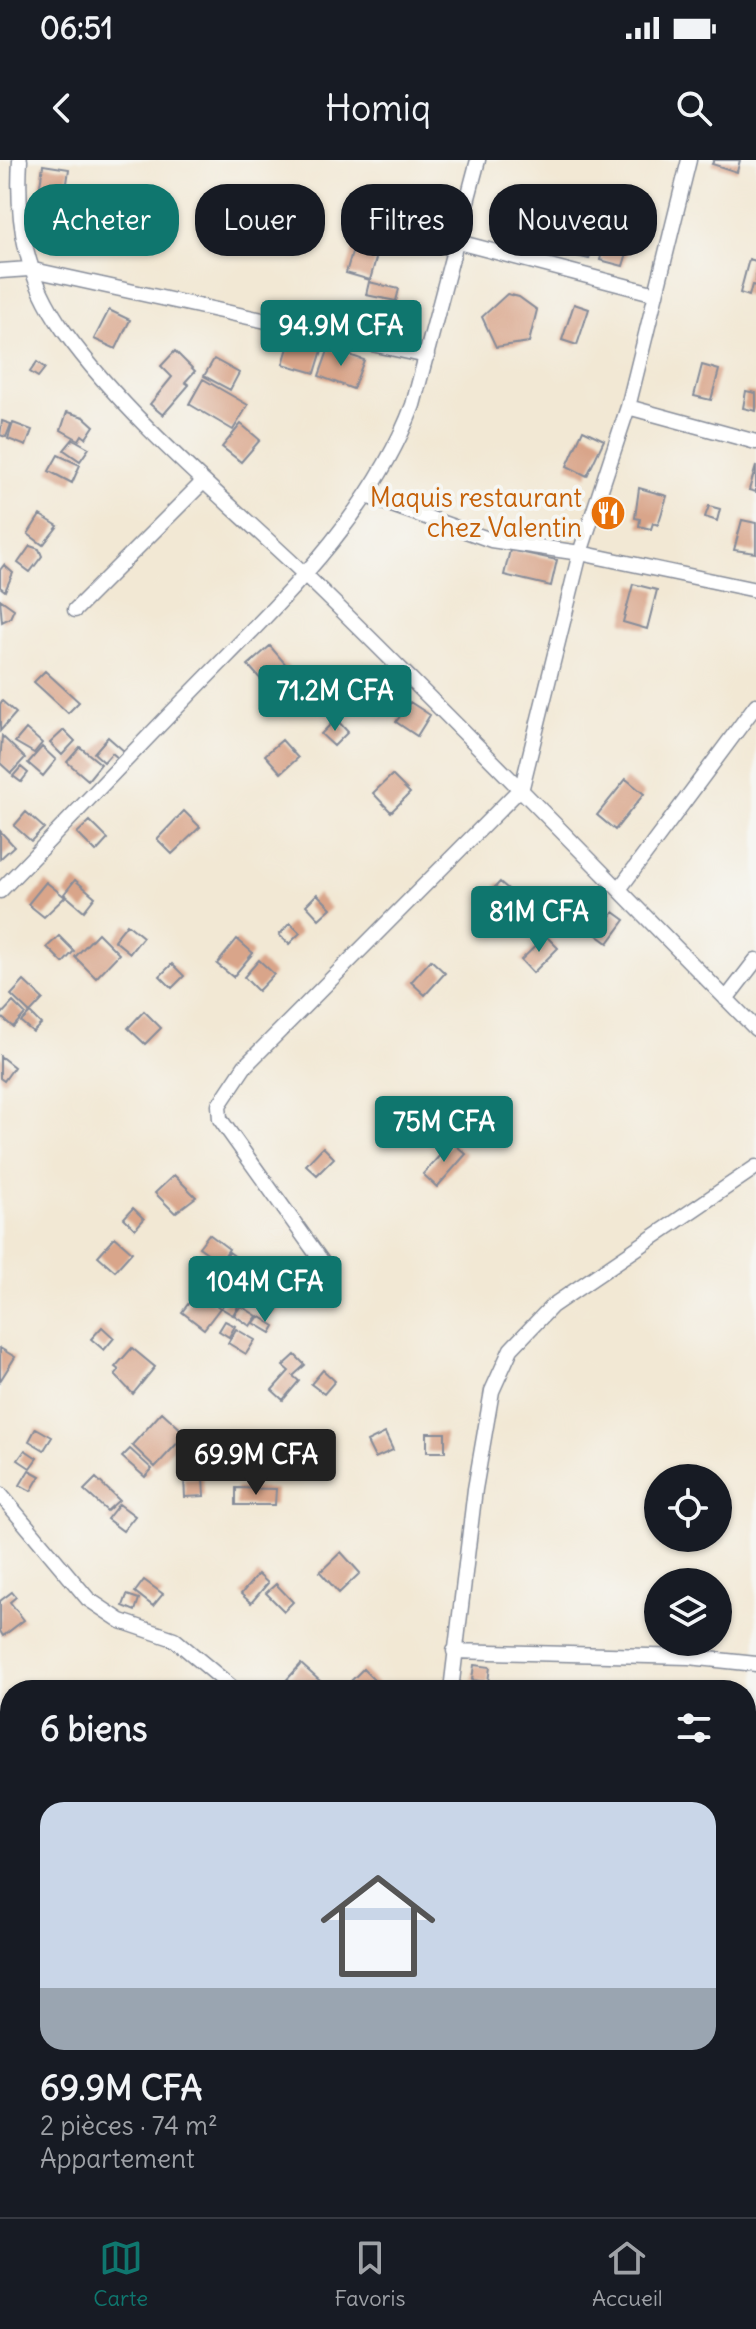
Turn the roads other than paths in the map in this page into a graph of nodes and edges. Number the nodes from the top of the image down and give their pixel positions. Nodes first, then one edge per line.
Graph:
1 (20, 160) edge
2 (478, 160) edge
3 (689, 160) edge
4 (472, 184) edge
5 (473, 246) edge
6 (454, 256) edge
7 (29, 269) junction
8 (0, 271) edge
9 (656, 294) junction
10 (427, 356) junction
11 (628, 407) junction
12 (756, 442) edge
13 (203, 482) junction
14 (366, 496) junction
15 (580, 553) junction
16 (305, 575) junction
17 (756, 590) edge
18 (75, 610) dead end
19 (756, 705) edge
20 (522, 787) junction
21 (620, 888) junction
22 (0, 891) edge
23 (756, 960) edge
24 (726, 999) junction
25 (756, 1029) edge
26 (756, 1167) edge
27 (328, 1270) dead end
28 (0, 1494) edge
29 (454, 1651) junction
30 (756, 1664) edge
31 (223, 1680) edge
32 (452, 1680) edge

1 - 7 street
2 - 4 street
3 - 9 street
5 - 9 street
6 - 10 street
7 - 8 street
7 - 10 street
7 - 13 street
9 - 11 street
10 - 14 street
11 - 12 street
11 - 15 street
13 - 16 street
13 - 18 street
14 - 15 street
14 - 16 street
15 - 17 street
15 - 20 street
16 - 20 street
16 - 22 street
19 - 21 street
20 - 21 street
20 - 27 street
21 - 24 street
23 - 24 street
24 - 25 street
26 - 29 street
28 - 31 street
29 - 30 street
29 - 32 street

